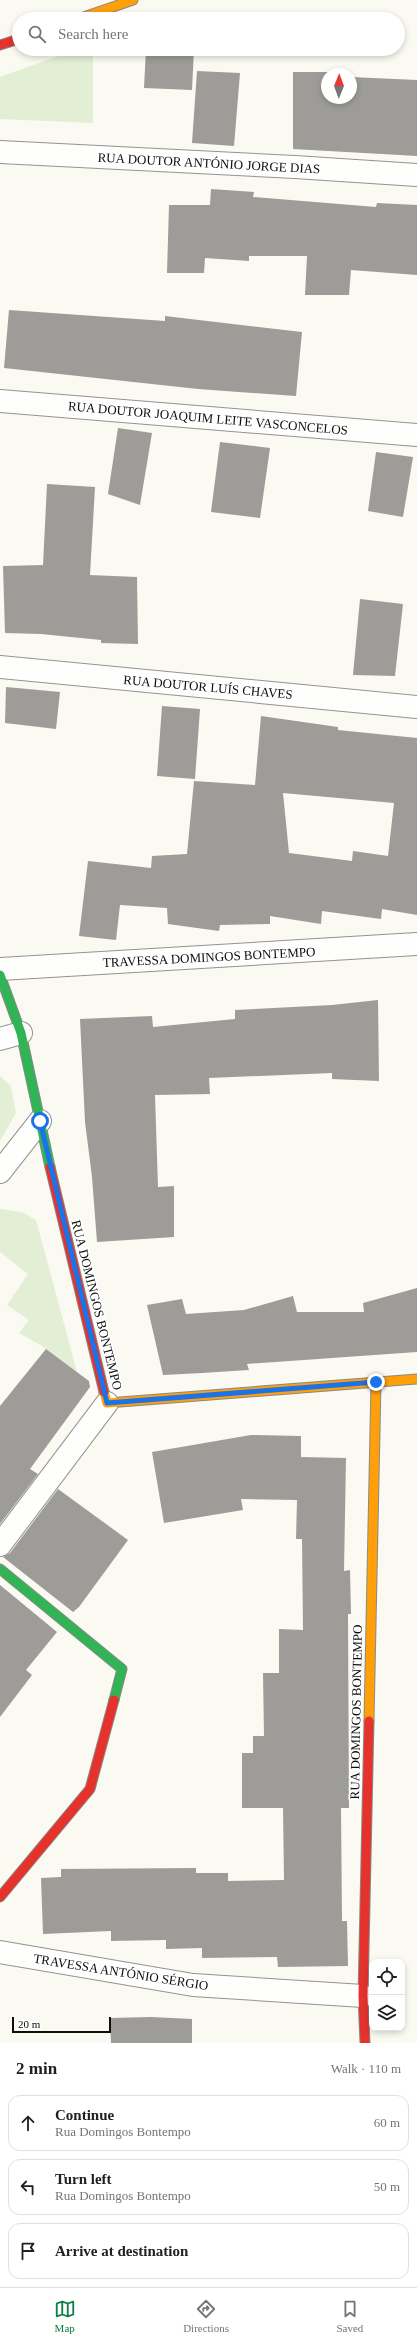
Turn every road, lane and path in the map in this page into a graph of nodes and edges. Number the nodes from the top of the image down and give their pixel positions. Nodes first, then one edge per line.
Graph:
1 (134, 0) edge
2 (99, 12) edge
3 (12, 41) edge
4 (0, 45) edge
5 (0, 152) edge
6 (417, 176) edge
7 (0, 401) edge
8 (417, 435) edge
9 (0, 667) edge
10 (417, 707) edge
11 (417, 944) edge
12 (0, 969) edge
13 (0, 976) edge
14 (21, 1033) junction
15 (0, 1039) edge
16 (40, 1121) junction
17 (0, 1172) edge
18 (417, 1379) edge
19 (376, 1382) junction
20 (107, 1403) junction
21 (0, 1545) edge
22 (0, 1569) edge
23 (0, 1897) edge
24 (0, 1952) edge
25 (363, 1996) junction
26 (365, 2043) edge

1 - 2 street
3 - 4 street
5 - 6 street, RUA DOUTOR ANTÓNIO JORGE DIAS
7 - 8 street, RUA DOUTOR JOAQUIM LEITE VASCONCELOS
9 - 10 street, RUA DOUTOR LUÍS CHAVES
11 - 12 street, TRAVESSA DOMINGOS BONTEMPO
13 - 14 street, RUA DOMINGOS BONTEMPO
14 - 15 street
14 - 16 street, RUA DOMINGOS BONTEMPO
16 - 17 street
16 - 20 street, RUA DOMINGOS BONTEMPO
18 - 19 street, RUA DOMINGOS BONTEMPO
19 - 20 street, RUA DOMINGOS BONTEMPO
19 - 25 street, RUA DOMINGOS BONTEMPO
20 - 21 street
22 - 23 street
24 - 25 street, TRAVESSA ANTÓNIO SÉRGIO
25 - 26 street, RUA DOMINGOS BONTEMPO

